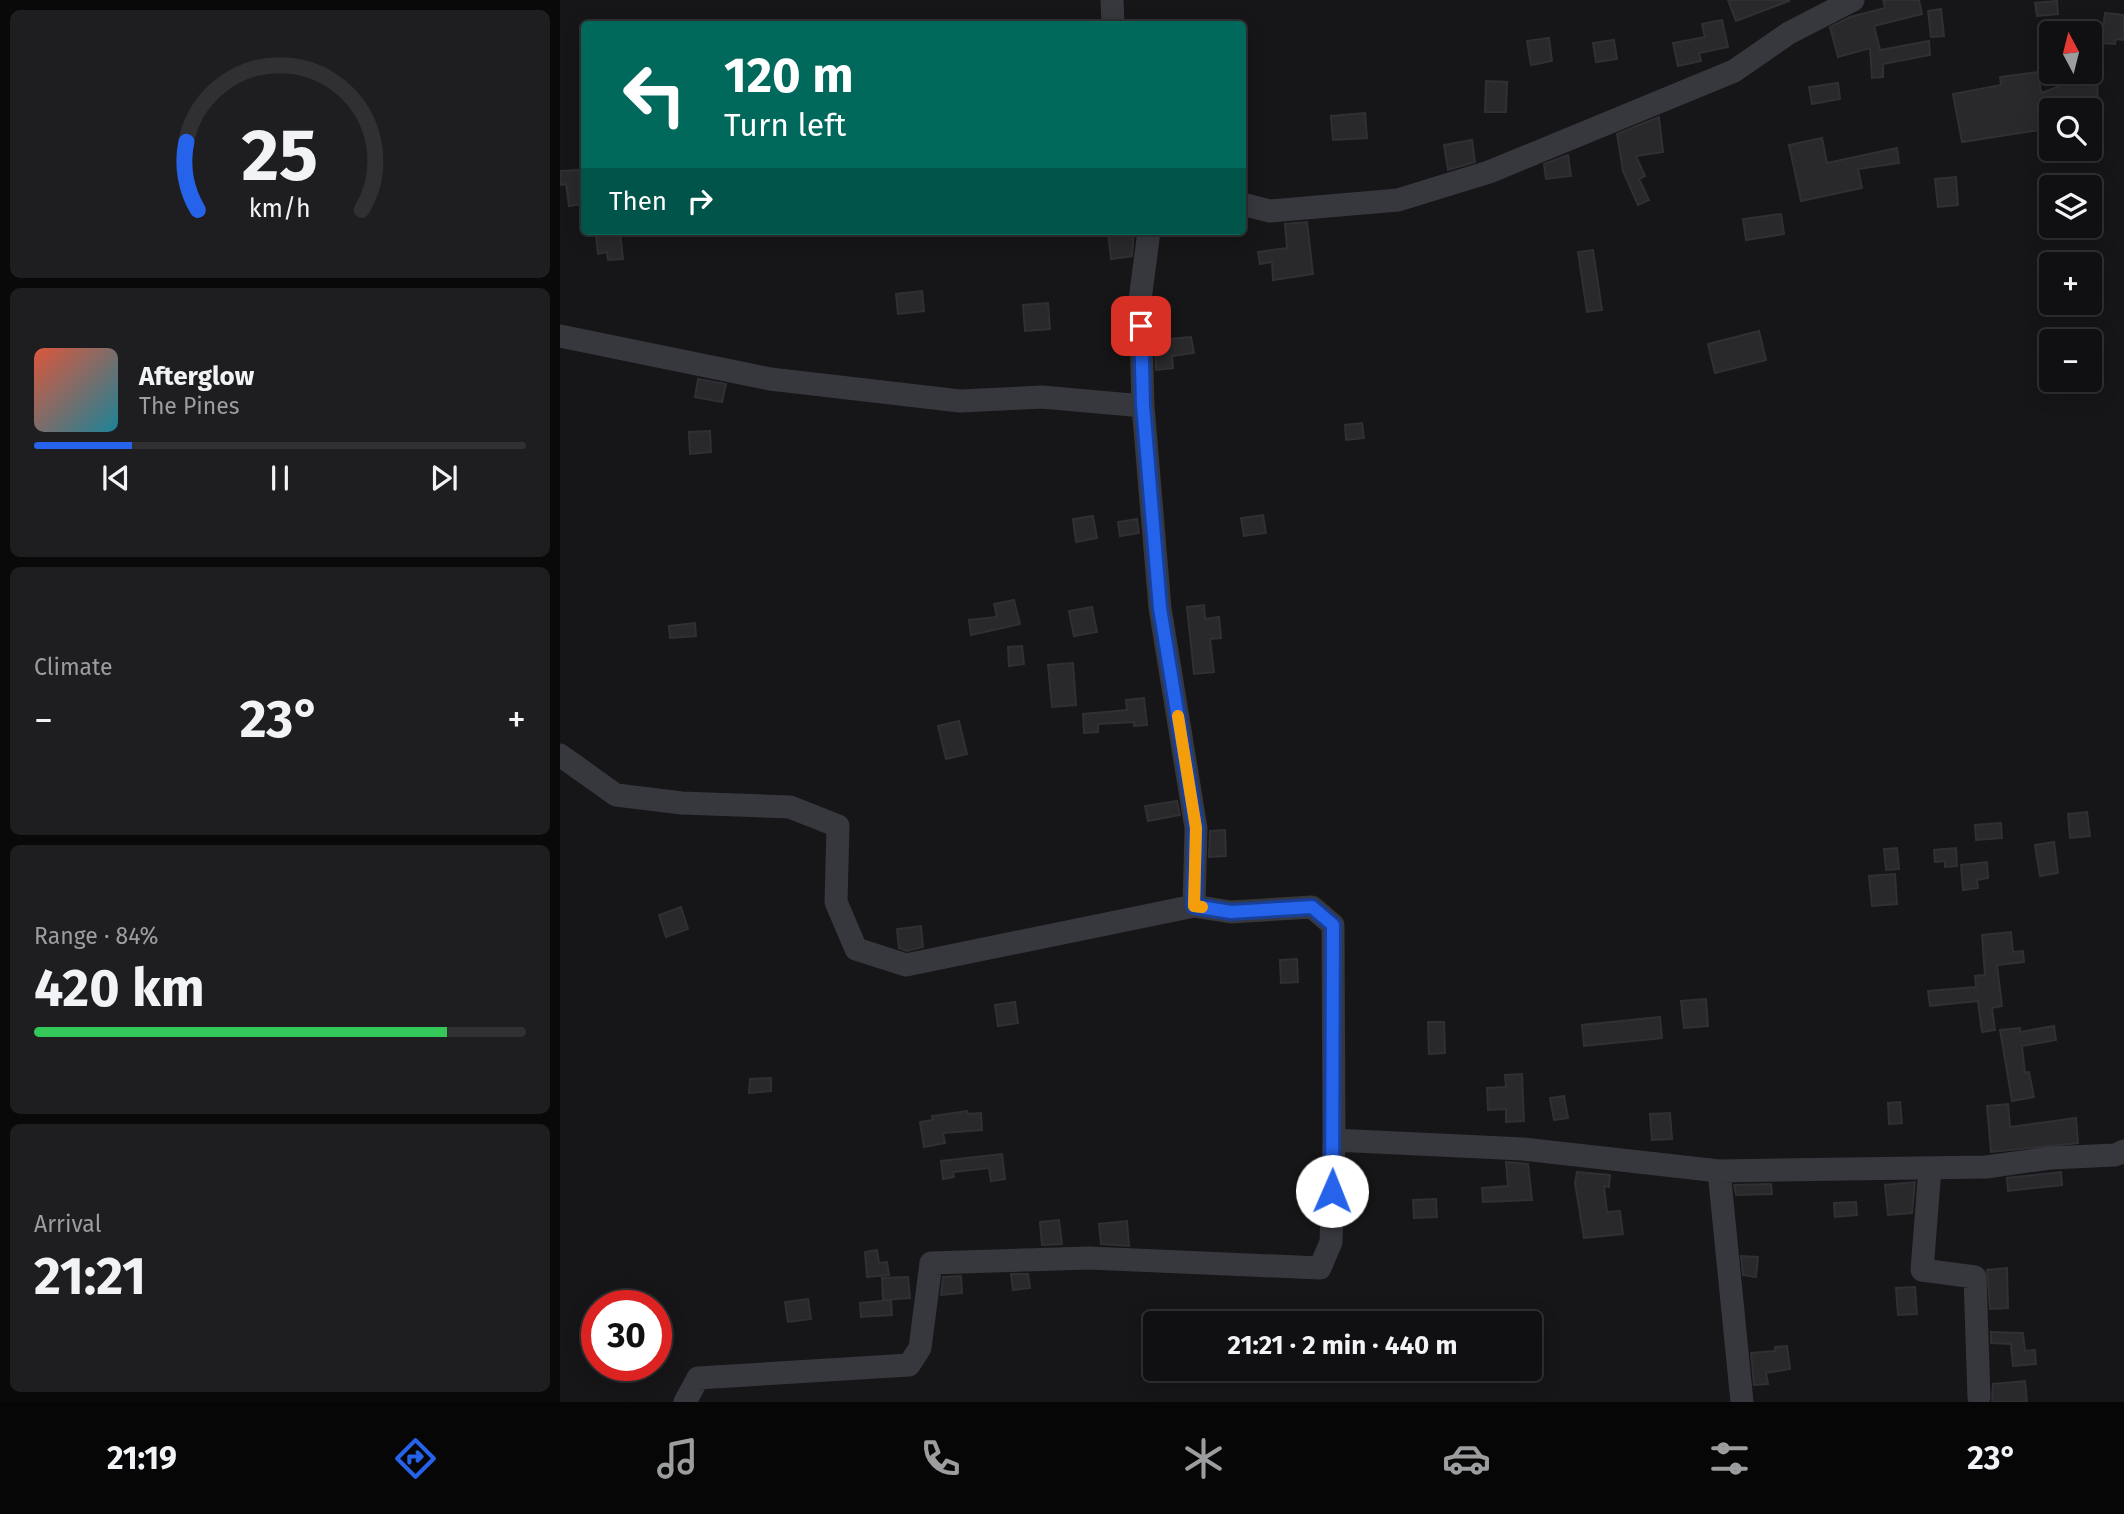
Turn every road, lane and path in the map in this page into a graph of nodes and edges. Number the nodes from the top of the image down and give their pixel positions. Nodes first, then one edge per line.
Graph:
1 (1112, 0) edge
2 (1853, 0) edge
3 (1113, 21) edge
4 (1246, 205) edge
5 (1148, 235) edge
6 (560, 337) edge
7 (1143, 405) junction
8 (560, 755) edge
9 (1194, 906) junction
10 (1334, 1140) junction
11 (2124, 1151) edge
12 (1930, 1168) junction
13 (1719, 1171) junction
14 (1979, 1397) dead end
15 (685, 1402) edge
16 (1742, 1402) edge

1 - 3 street
2 - 4 street
5 - 7 street
6 - 7 street
7 - 9 street
8 - 9 street
9 - 10 street
10 - 13 street
10 - 15 street
11 - 12 street
12 - 13 street
12 - 14 street
13 - 16 street

